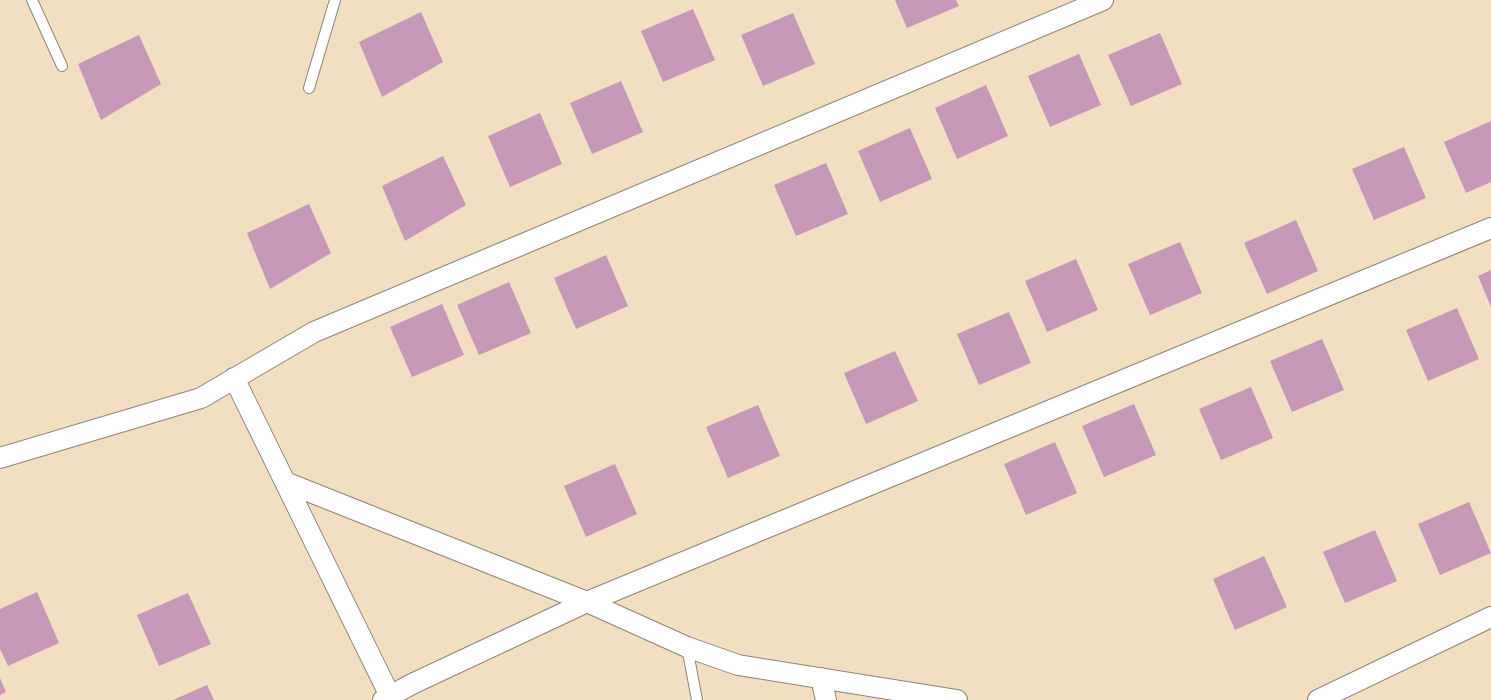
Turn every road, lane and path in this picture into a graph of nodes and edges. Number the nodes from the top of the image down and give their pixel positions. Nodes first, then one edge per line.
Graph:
1 (32, 0) edge
2 (335, 0) edge
3 (1103, 0) edge
4 (62, 66) dead end
5 (309, 88) dead end
6 (1491, 228) edge
7 (234, 378) junction
8 (0, 458) edge
9 (286, 482) junction
10 (587, 602) junction
11 (1491, 616) edge
12 (687, 646) junction
13 (821, 678) junction
14 (387, 698) edge
15 (697, 700) edge
16 (826, 700) edge
17 (957, 700) edge
18 (1318, 700) edge

1 - 4 lane
2 - 5 lane
3 - 7 street
6 - 10 street
7 - 8 street
7 - 9 street
9 - 10 street
9 - 14 street
10 - 12 street
10 - 14 street
11 - 18 street
12 - 13 street
12 - 15 lane
13 - 16 street
13 - 17 street

